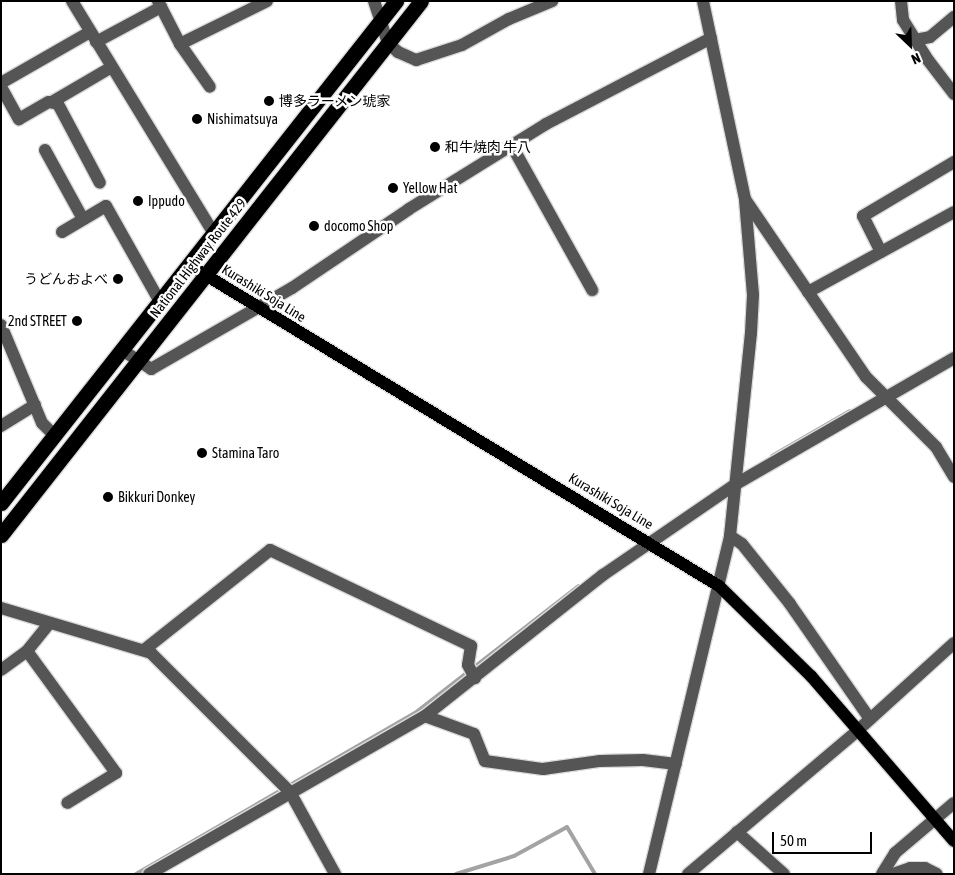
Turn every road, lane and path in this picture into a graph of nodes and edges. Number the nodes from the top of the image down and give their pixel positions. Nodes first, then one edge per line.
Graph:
1 (72, 1) edge
2 (267, 1) edge
3 (374, 1) edge
4 (396, 1) edge
5 (421, 1) edge
6 (552, 1) edge
7 (703, 1) edge
8 (901, 1) edge
9 (159, 4) edge
10 (954, 17) edge
11 (382, 19) junction
12 (93, 37) junction
13 (711, 38) junction
14 (915, 40) junction
15 (388, 42) junction
16 (180, 44) junction
17 (110, 68) junction
18 (1, 85) edge
19 (210, 87) dead end
20 (954, 94) edge
21 (52, 102) junction
22 (512, 146) junction
23 (45, 150) dead end
24 (954, 162) edge
25 (100, 183) dead end
26 (745, 199) junction
27 (954, 212) edge
28 (83, 220) junction
29 (62, 232) dead end
30 (214, 234) junction
31 (881, 252) junction
32 (189, 265) junction
33 (206, 274) junction
34 (592, 290) dead end
35 (808, 292) junction
36 (160, 302) junction
37 (258, 308) junction
38 (1, 325) edge
39 (122, 350) junction
40 (954, 358) edge
41 (138, 360) junction
42 (887, 398) junction
43 (35, 405) junction
44 (1, 426) edge
45 (54, 435) junction
46 (954, 477) edge
47 (736, 480) junction
48 (1, 503) edge
49 (1, 535) edge
50 (730, 536) junction
51 (652, 544) junction
52 (719, 586) junction
53 (1, 608) edge
54 (50, 623) junction
55 (954, 643) edge
56 (144, 650) junction
57 (28, 651) junction
58 (1, 670) edge
59 (472, 674) junction
60 (425, 716) junction
61 (870, 719) junction
62 (857, 732) junction
63 (676, 764) junction
64 (287, 789) junction
65 (67, 803) dead end
66 (954, 803) edge
67 (933, 820) junction
68 (740, 835) junction
69 (954, 841) edge
70 (149, 874) edge
71 (335, 874) edge
72 (649, 874) edge
73 (688, 874) edge
74 (784, 874) edge
75 (882, 874) edge
76 (893, 874) edge
77 (937, 874) edge

1 - 12 street
2 - 16 street
3 - 11 street
4 - 11 highway, National Highway Route 429
5 - 15 highway, National Highway Route 429
6 - 15 street
7 - 13 street
8 - 14 street
9 - 12 street
9 - 16 street
10 - 14 street
11 - 15 street
11 - 30 highway, National Highway Route 429
12 - 17 street
12 - 18 street
13 - 22 street
13 - 26 street
14 - 20 street
15 - 33 highway, National Highway Route 429
16 - 19 street
17 - 21 street
17 - 30 street
18 - 21 street
21 - 25 street
22 - 34 street
22 - 37 street
23 - 28 street
24 - 31 street
26 - 35 street
26 - 47 street
27 - 31 street
28 - 29 street
28 - 36 street
30 - 32 highway, National Highway Route 429
31 - 35 street
32 - 33 main road, Kurashiki Soja Line
32 - 36 highway, National Highway Route 429
33 - 37 main road, Kurashiki Soja Line
33 - 41 highway, National Highway Route 429
35 - 42 street
36 - 39 highway, National Highway Route 429
37 - 41 street
37 - 51 main road, Kurashiki Soja Line
38 - 43 street
39 - 41 street
39 - 45 highway, National Highway Route 429
40 - 42 street
41 - 49 highway, National Highway Route 429
42 - 46 street
42 - 47 street
43 - 44 street
43 - 45 street
45 - 48 highway, National Highway Route 429
47 - 50 street
47 - 51 street
50 - 52 street
50 - 61 street
51 - 52 main road, Kurashiki Soja Line
51 - 59 street
52 - 62 main road, Kurashiki Soja Line
52 - 63 street
53 - 54 street
54 - 56 street
54 - 57 street
55 - 61 street
56 - 59 street
56 - 64 street
57 - 58 street
57 - 65 street
59 - 60 street
60 - 63 street
60 - 64 street
61 - 62 street
62 - 67 main road, Kurashiki Soja Line
62 - 68 street
63 - 72 street
64 - 70 street
64 - 71 street
66 - 67 street
67 - 69 main road, Kurashiki Soja Line
67 - 75 street
68 - 73 street
68 - 74 street
76 - 77 street

